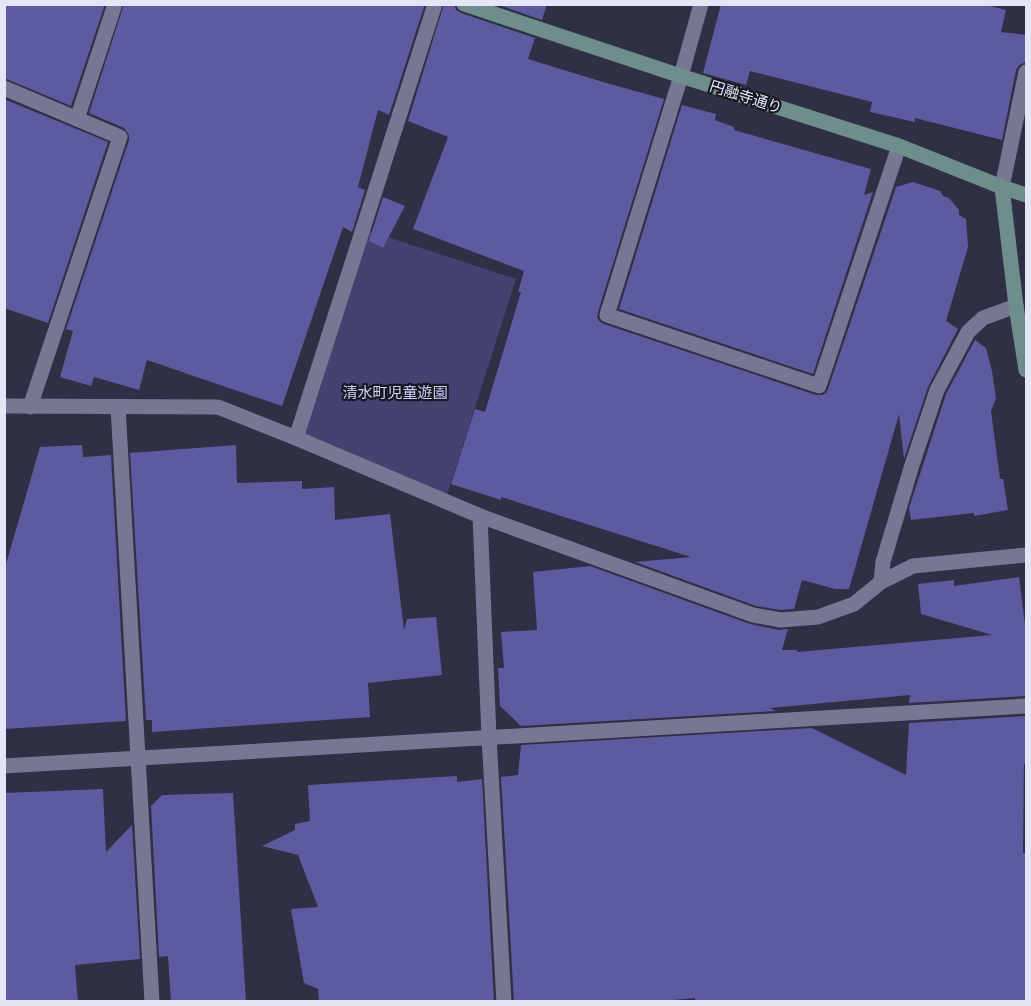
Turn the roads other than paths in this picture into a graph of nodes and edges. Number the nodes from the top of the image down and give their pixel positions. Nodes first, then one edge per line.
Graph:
1 (115, 4) edge
2 (435, 4) edge
3 (464, 4) edge
4 (701, 4) edge
5 (1026, 72) edge
6 (681, 76) junction
7 (4, 88) edge
8 (76, 119) junction
9 (899, 146) junction
10 (1002, 187) junction
11 (1026, 195) edge
12 (1016, 306) junction
13 (1026, 370) edge
14 (4, 406) edge
15 (30, 407) junction
16 (118, 407) junction
17 (296, 438) junction
18 (480, 516) junction
19 (1026, 555) edge
20 (881, 582) junction
21 (1026, 706) edge
22 (489, 737) junction
23 (138, 758) junction
24 (4, 766) edge
25 (152, 1002) edge
26 (504, 1002) edge

1 - 8 street
2 - 17 street
3 - 6 street, 円融寺通り
4 - 6 street
5 - 10 street
6 - 9 street, 円融寺通り
6 - 9 street
7 - 8 street
8 - 15 street
9 - 10 street, 円融寺通り
10 - 11 street, 円融寺通り
10 - 12 street
12 - 13 street
12 - 20 street
14 - 15 street
15 - 16 street
16 - 17 street
16 - 23 street
17 - 18 street
18 - 20 street
18 - 22 street
19 - 20 street
21 - 22 street
22 - 23 street
22 - 26 street
23 - 24 street
23 - 25 street

